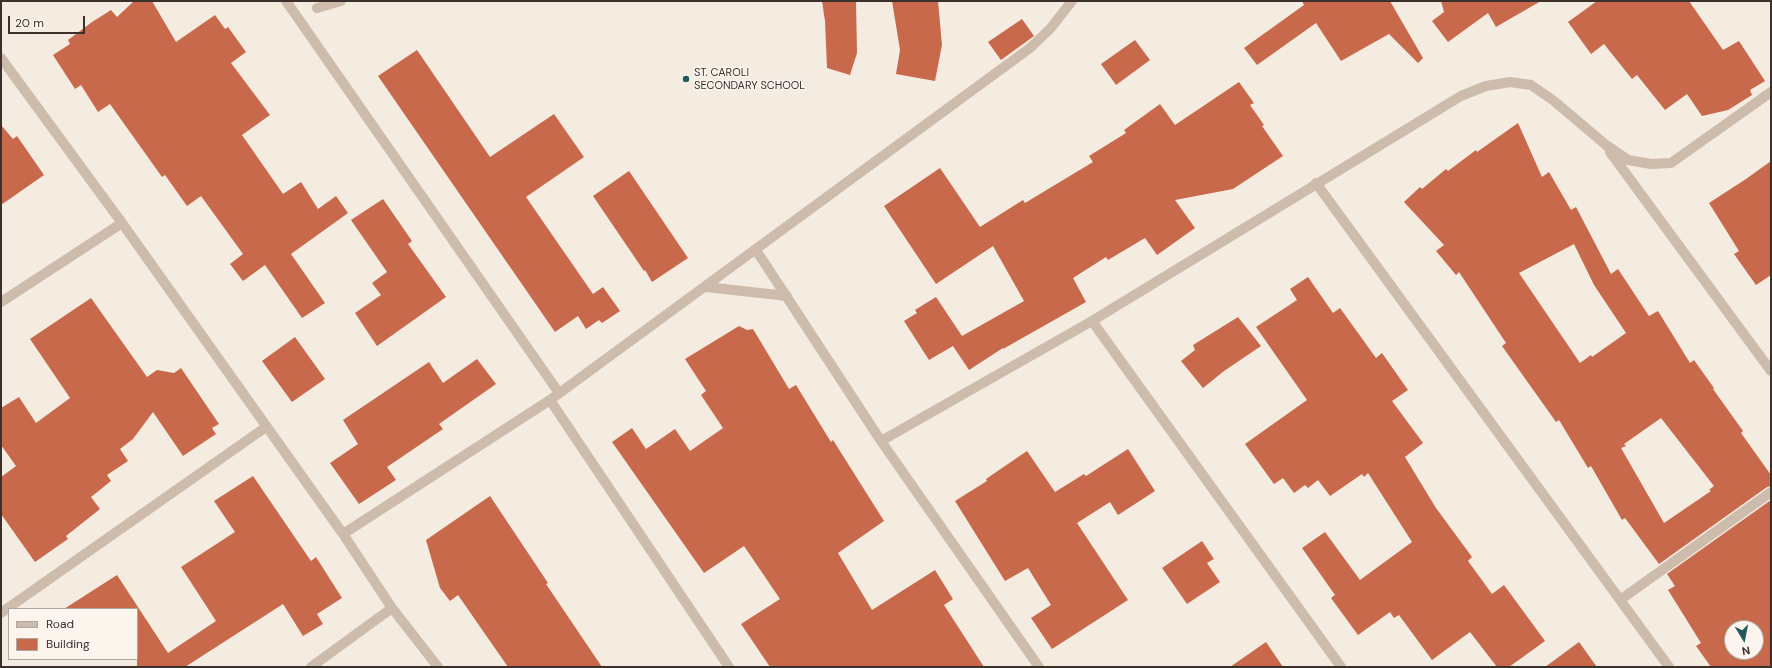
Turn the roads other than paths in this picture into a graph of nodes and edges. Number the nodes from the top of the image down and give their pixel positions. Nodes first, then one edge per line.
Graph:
1 (286, 1) edge
2 (341, 1) edge
3 (1072, 1) edge
4 (317, 8) dead end
5 (1, 58) edge
6 (1771, 92) edge
7 (1606, 145) junction
8 (1316, 182) junction
9 (122, 223) junction
10 (756, 250) junction
11 (706, 287) junction
12 (787, 296) junction
13 (1, 302) edge
14 (1092, 321) junction
15 (1771, 371) edge
16 (559, 393) junction
17 (550, 400) junction
18 (266, 427) junction
19 (882, 442) junction
20 (1771, 492) edge
21 (343, 534) junction
22 (1620, 600) junction
23 (8, 608) edge
24 (392, 608) junction
25 (311, 667) edge
26 (438, 667) edge
27 (729, 667) edge
28 (1039, 667) edge
29 (1341, 667) edge
30 (1669, 667) edge

1 - 16 street
2 - 4 street
3 - 10 street
5 - 9 street
6 - 7 street
7 - 8 street
7 - 15 street
8 - 14 street
8 - 22 street
9 - 13 street
9 - 18 street
10 - 11 street
10 - 12 street
11 - 12 street
11 - 16 street
12 - 19 street
14 - 19 street
14 - 29 street
16 - 17 street
17 - 21 street
17 - 27 street
18 - 21 street
18 - 23 street
19 - 28 street
20 - 22 street
21 - 24 street
22 - 30 street
24 - 25 street
24 - 26 street

